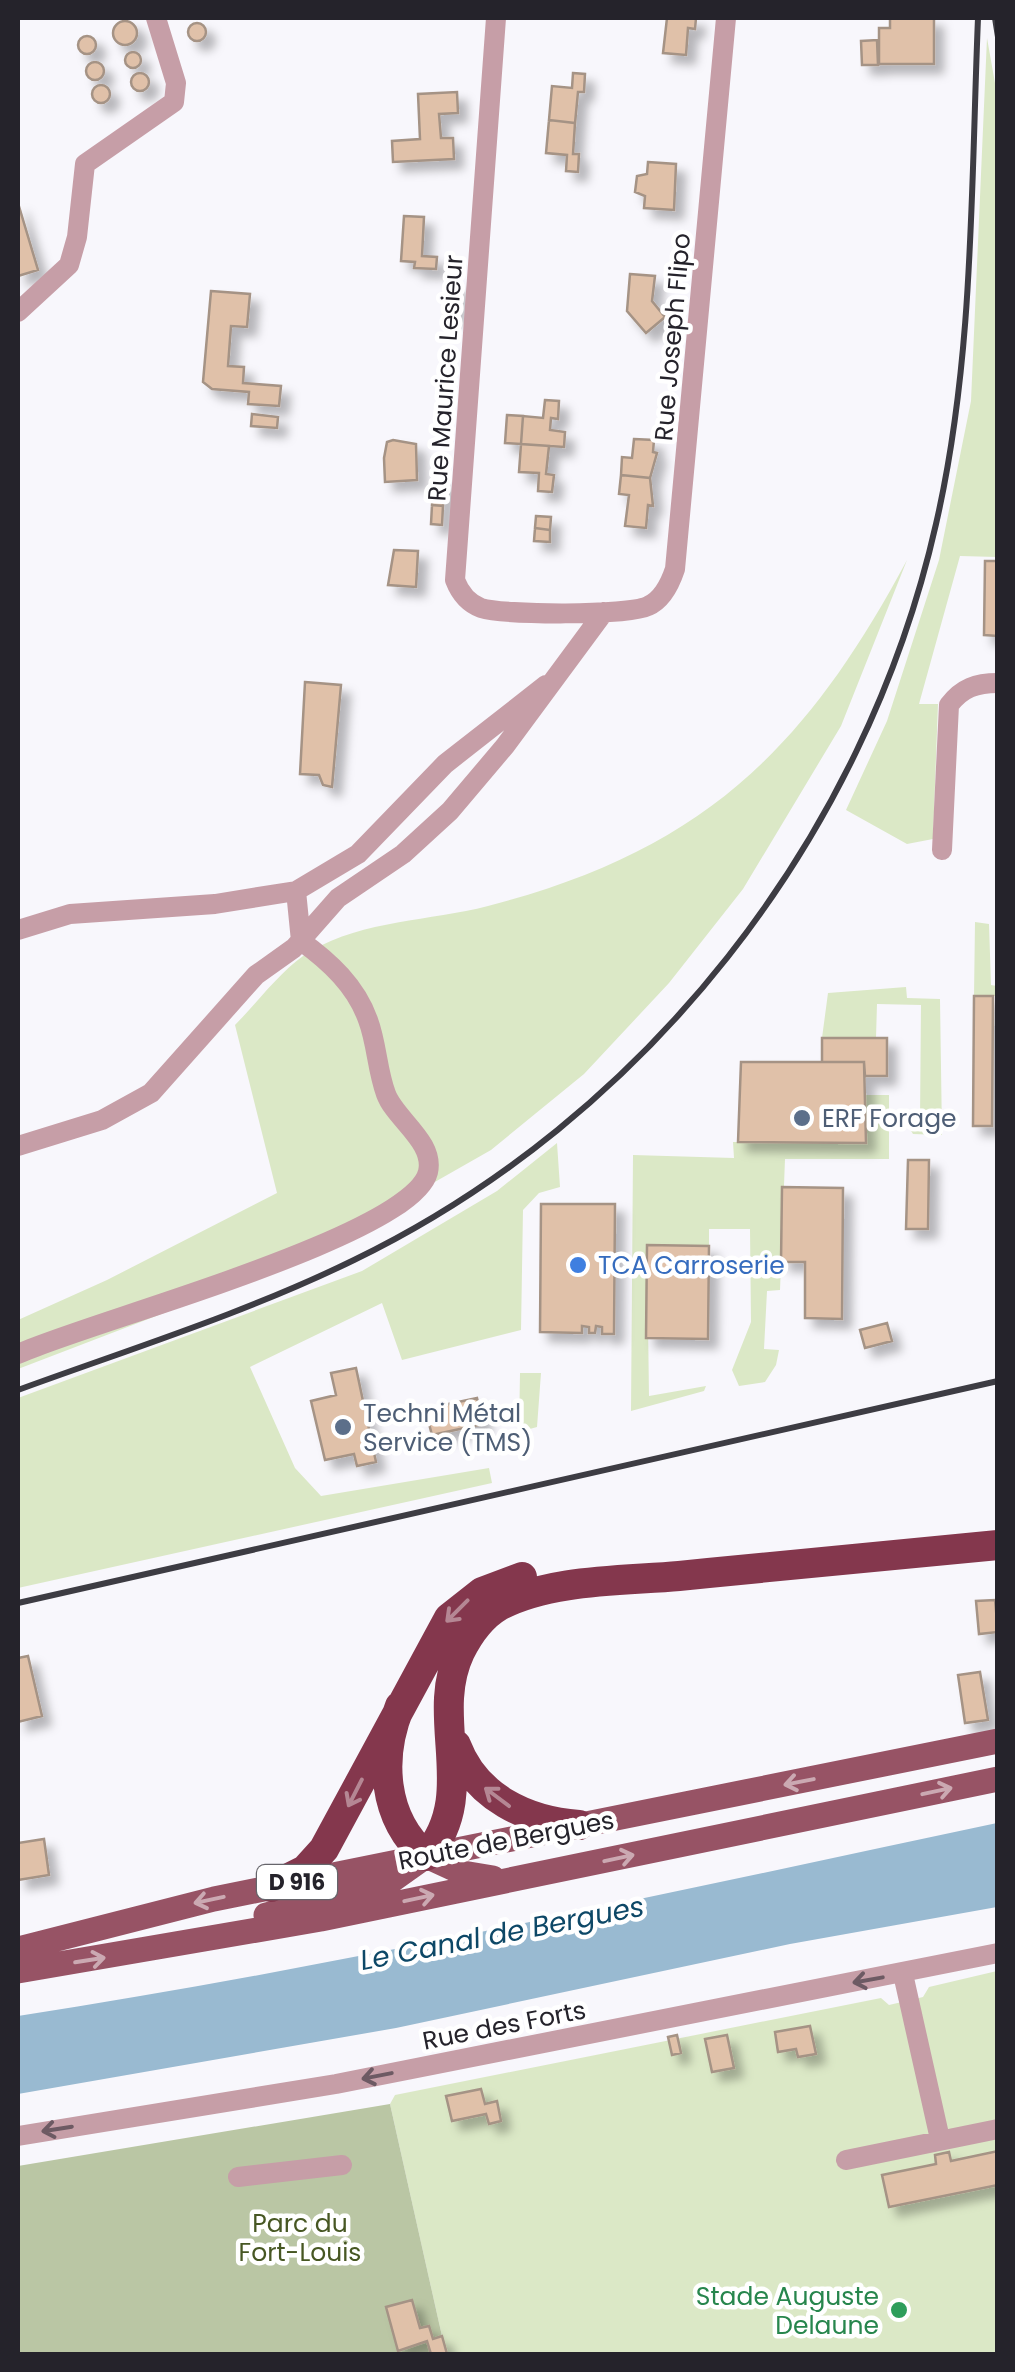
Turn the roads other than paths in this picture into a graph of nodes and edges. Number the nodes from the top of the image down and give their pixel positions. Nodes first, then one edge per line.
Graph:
1 (156, 18) edge
2 (496, 18) edge
3 (726, 18) edge
4 (18, 312) edge
5 (604, 612) junction
6 (558, 678) junction
7 (998, 683) edge
8 (942, 850) dead end
9 (296, 891) junction
10 (18, 930) edge
11 (301, 941) junction
12 (18, 1146) edge
13 (18, 1354) edge
14 (998, 1526) edge
15 (998, 1544) edge
16 (400, 1706) junction
17 (449, 1724) junction
18 (998, 1741) edge
19 (998, 1779) edge
20 (579, 1825) junction
21 (426, 1856) junction
22 (523, 1878) junction
23 (271, 1888) junction
24 (18, 1948) edge
25 (151, 1950) junction
26 (998, 1953) edge
27 (18, 1971) edge
28 (903, 1974) junction
29 (998, 2130) edge
30 (18, 2136) edge
31 (940, 2139) junction
32 (846, 2160) dead end
33 (342, 2165) dead end
34 (238, 2177) dead end

1 - 4 street
2 - 5 street, Rue Maurice Lesieur
3 - 5 street, Rue Joseph Flipo
5 - 6 street
6 - 9 street
6 - 11 street
7 - 8 street
9 - 10 street
9 - 11 street
11 - 12 street
11 - 13 street
14 -> 16 highway
15 - 17 highway
16 - 21 highway
16 -> 23 highway
20 -> 17 highway
17 - 21 highway
18 -> 20 main road, Route de Bergues / D 916
22 -> 19 main road, Route de Bergues / D 916
20 - 21 main road, Route de Bergues / D 916
21 - 22 main road
21 - 23 main road, Route de Bergues / D 916
21 - 25 main road
25 -> 22 main road, Route de Bergues / D 916
23 -> 24 main road, Route de Bergues / D 916
27 -> 25 main road, Route de Bergues / D 916
26 - 28 street, Rue des Forts
28 -> 30 street, Rue des Forts
28 - 31 street
29 - 31 street
31 - 32 street
33 - 34 street

